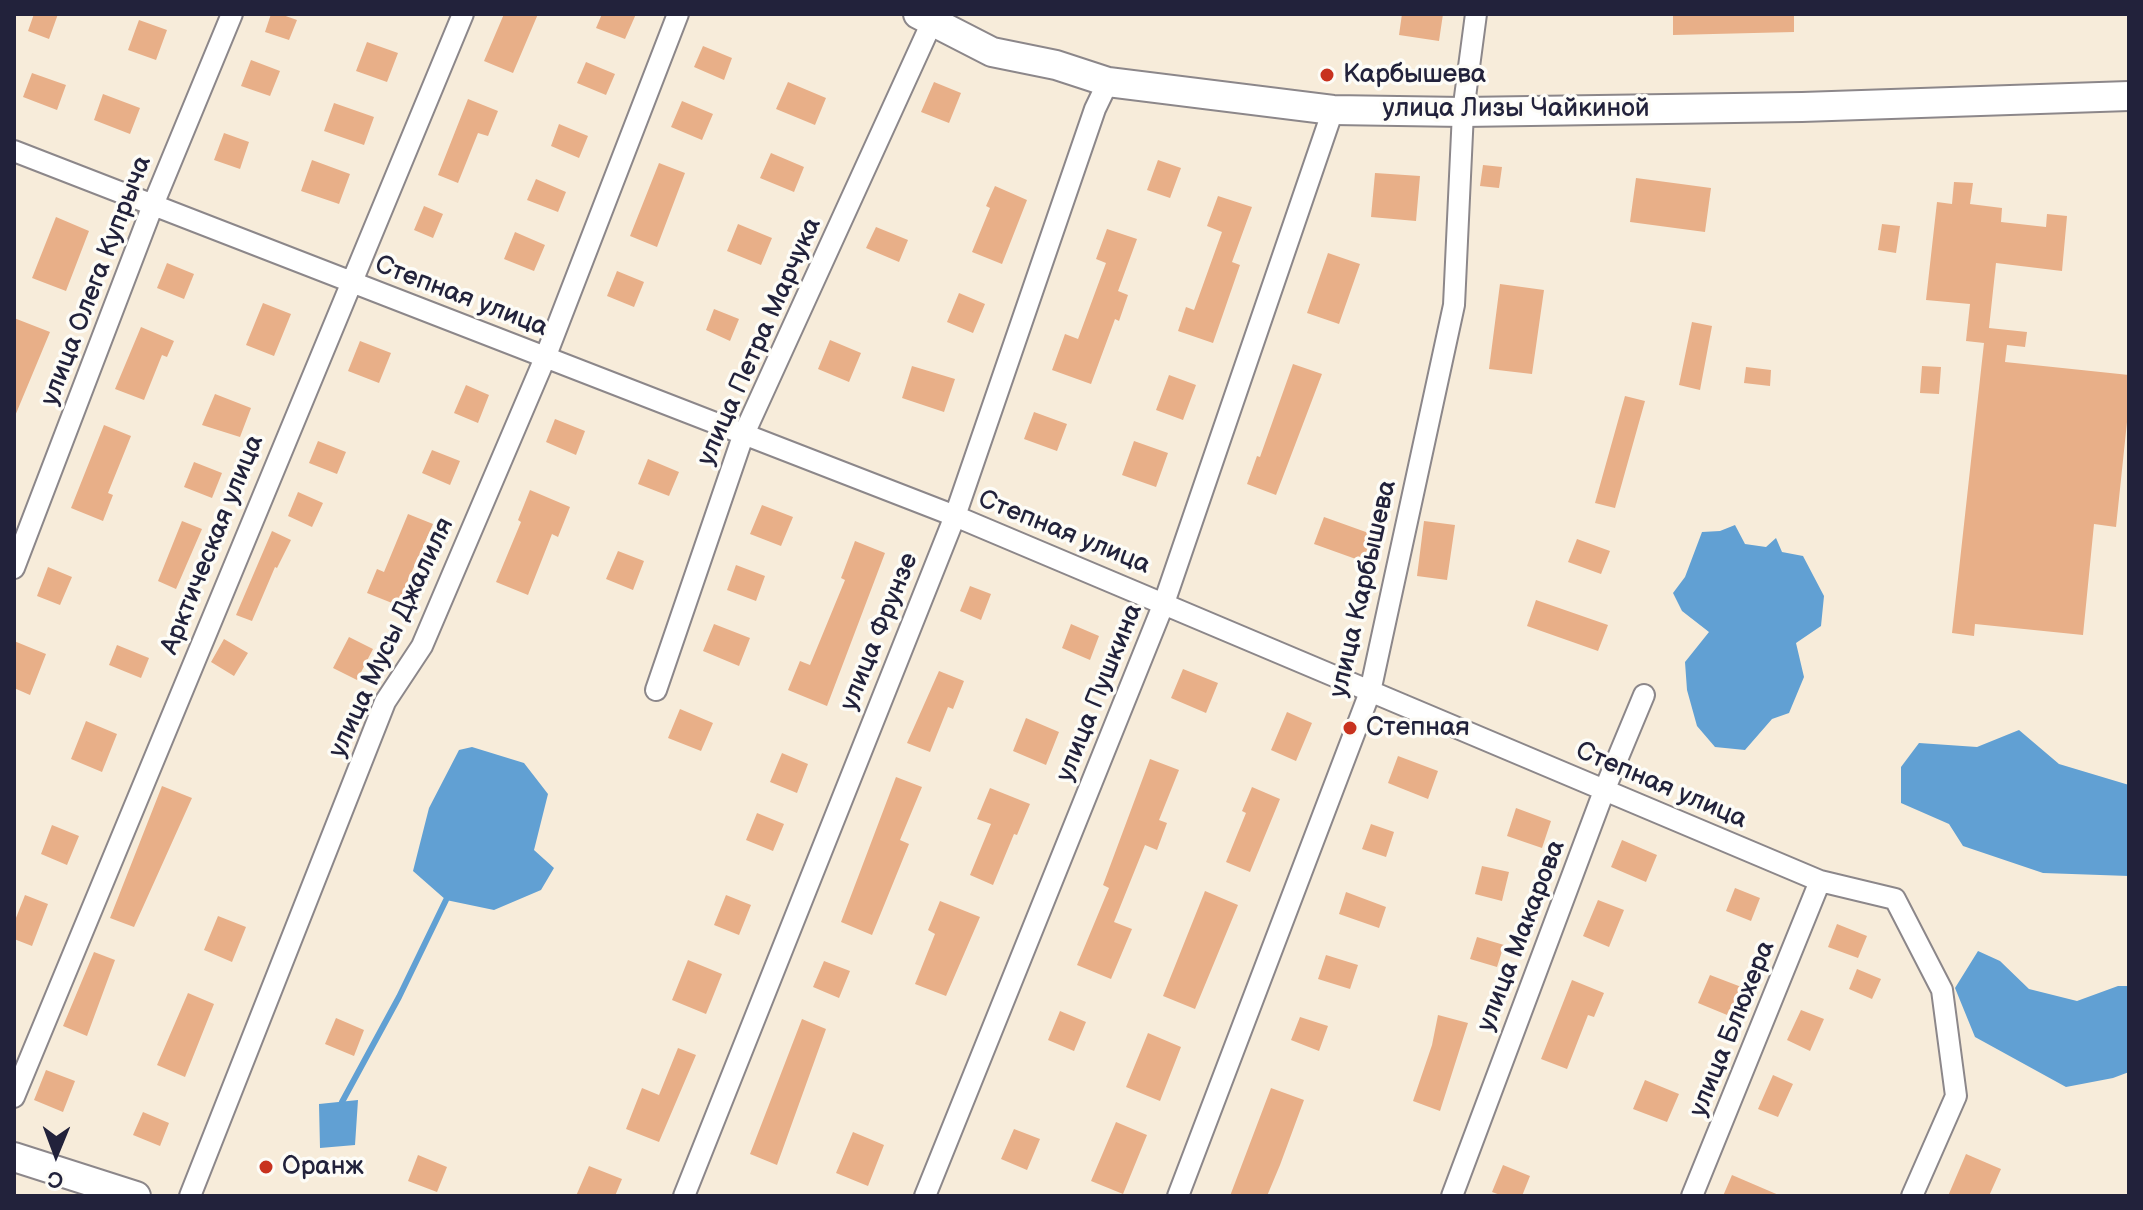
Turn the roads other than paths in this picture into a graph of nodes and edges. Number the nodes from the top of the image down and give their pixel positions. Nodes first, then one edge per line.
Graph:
1 (232, 14) edge
2 (463, 14) edge
3 (678, 14) edge
4 (1476, 14) edge
5 (925, 18) edge
6 (1108, 82) junction
7 (2129, 96) edge
8 (1333, 110) junction
9 (1463, 112) junction
10 (14, 151) edge
11 (153, 205) junction
12 (350, 281) junction
13 (545, 358) junction
14 (743, 436) junction
15 (955, 516) junction
16 (14, 568) edge
17 (1164, 603) junction
18 (656, 690) dead end
19 (1370, 692) junction
20 (1644, 695) dead end
21 (1604, 791) junction
22 (1820, 881) junction
23 (14, 1097) edge
24 (14, 1157) edge
25 (136, 1196) edge
26 (190, 1196) edge
27 (684, 1196) edge
28 (925, 1196) edge
29 (1178, 1196) edge
30 (1452, 1196) edge
31 (1692, 1196) edge
32 (1912, 1196) edge

1 - 11 street, улица Олега Купрыча
2 - 12 street, Арктическая улица
3 - 13 street, улица Мусы Джалиля
4 - 9 street, улица Карбышева
5 - 6 street, улица Лизы Чайкиной
5 - 14 street, улица Петра Марчука
6 - 8 street, улица Лизы Чайкиной
6 - 15 street, улица Фрунзе
7 - 9 street, улица Лизы Чайкиной
8 - 9 street, улица Лизы Чайкиной
8 - 17 street, улица Пушкина
9 - 19 street, улица Карбышева
10 - 11 street, Степная улица
11 - 12 street, Степная улица
11 - 16 street, улица Олега Купрыча
12 - 13 street, Степная улица
12 - 23 street, Арктическая улица
13 - 14 street, Степная улица
13 - 26 street, улица Мусы Джалиля
14 - 15 street, Степная улица
14 - 18 street, улица Петра Марчука
15 - 17 street, Степная улица
15 - 27 street, улица Фрунзе
17 - 19 street, Степная улица
17 - 28 street, улица Пушкина
19 - 21 street, Степная улица
19 - 29 street, улица Карбышева
20 - 21 street, улица Макарова
21 - 22 street, Степная улица
21 - 30 street, улица Макарова
22 - 31 street, улица Блюхера
22 - 32 street, Степная улица
24 - 25 street

